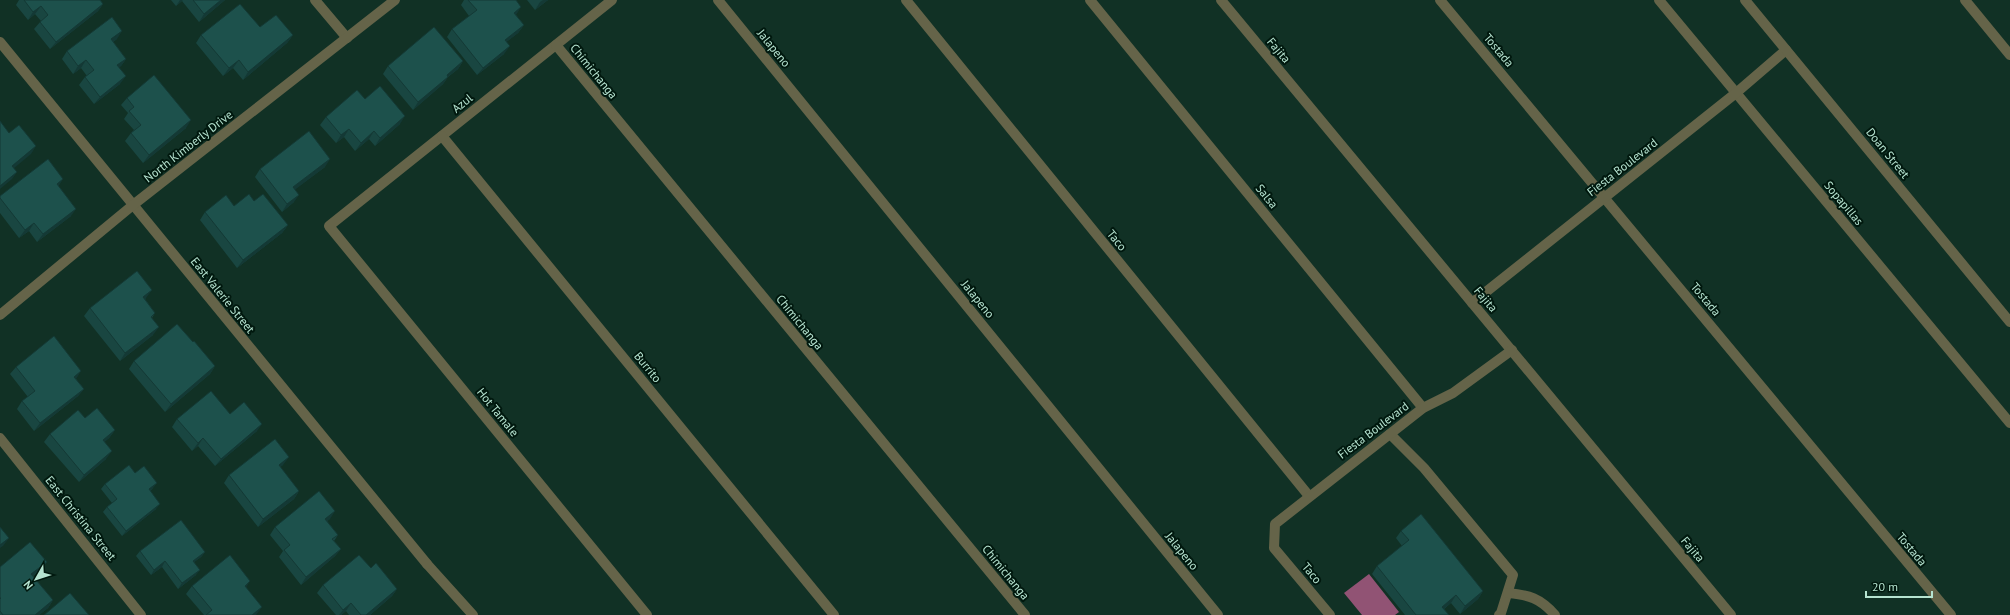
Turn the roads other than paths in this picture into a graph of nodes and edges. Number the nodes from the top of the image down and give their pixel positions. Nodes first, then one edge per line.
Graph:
1 (316, 0) edge
2 (396, 0) edge
3 (612, 0) edge
4 (718, 0) edge
5 (906, 0) edge
6 (1090, 0) edge
7 (1221, 0) edge
8 (1440, 0) edge
9 (1659, 0) edge
10 (1745, 0) edge
11 (1965, 0) edge
12 (347, 38) junction
13 (0, 42) edge
14 (556, 45) junction
15 (1786, 50) junction
16 (2010, 56) edge
17 (1736, 93) junction
18 (442, 136) junction
19 (1604, 198) junction
20 (134, 205) junction
21 (329, 226) joint
22 (1472, 303) junction
23 (0, 315) edge
24 (2010, 322) edge
25 (1512, 350) junction
26 (1424, 408) junction
27 (2010, 423) edge
28 (1390, 434) junction
29 (0, 438) edge
30 (1309, 496) junction
31 (1274, 548) joint
32 (1508, 594) junction
33 (471, 614) edge
34 (141, 615) edge
35 (647, 615) edge
36 (834, 615) edge
37 (1025, 615) edge
38 (1218, 615) edge
39 (1330, 615) edge
40 (1499, 615) edge
41 (1555, 615) edge
42 (1731, 615) edge
43 (1951, 615) edge

1 - 12 street
2 - 12 street, North Kimberly Drive
3 - 14 street, Azul
4 - 38 street, Jalapeno
5 - 30 street, Taco
6 - 26 street, Salsa
7 - 22 street, Fajita
8 - 19 street, Tostada
9 - 17 street, Sopapillas
10 - 15 street, Doan Street
11 - 16 street
12 - 20 street, North Kimberly Drive
13 - 20 street, East Valerie Street
14 - 18 street, Azul
14 - 37 street, Chimichanga
15 - 17 street, Fiesta Boulevard
15 - 24 street, Doan Street
17 - 19 street, Fiesta Boulevard
17 - 27 street, Sopapillas
18 - 21 street, Azul
18 - 36 street, Burrito
19 - 22 street, Fiesta Boulevard
19 - 43 street, Tostada
20 - 23 street, North Kimberly Drive
20 - 33 street, East Valerie Street
21 - 35 street, Hot Tamale
22 - 25 street, Fajita
25 - 26 street, Fiesta Boulevard
25 - 42 street, Fajita
26 - 28 street, Fiesta Boulevard
28 - 30 street, Fiesta Boulevard
28 - 32 street
29 - 34 street, East Christina Street
30 - 31 street, Fiesta Boulevard
31 - 39 street, Taco
32 - 40 street
32 - 41 street

